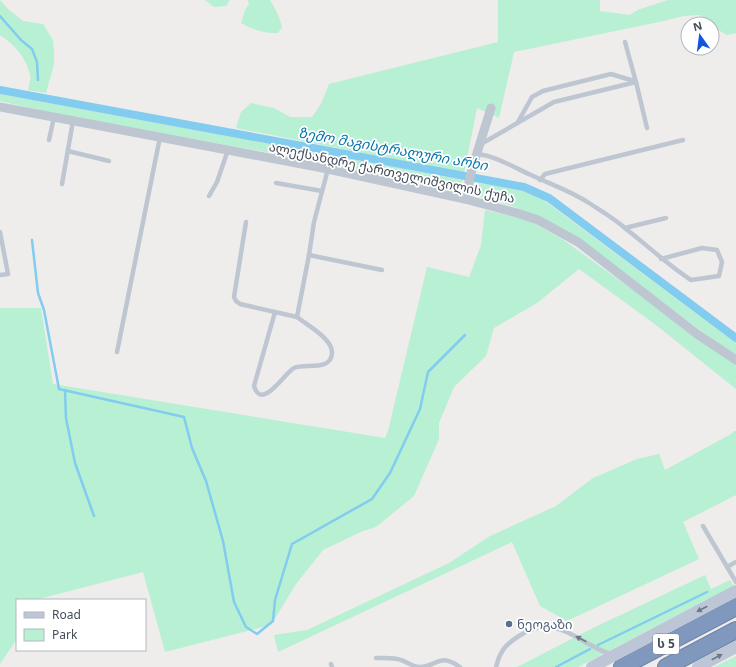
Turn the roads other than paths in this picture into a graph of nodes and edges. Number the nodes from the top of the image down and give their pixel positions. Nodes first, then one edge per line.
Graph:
1 (625, 42) dead end
2 (636, 82) junction
3 (0, 107) edge
4 (491, 108) dead end
5 (54, 117) junction
6 (73, 121) junction
7 (517, 123) junction
8 (647, 128) dead end
9 (160, 137) junction
10 (49, 140) dead end
11 (684, 140) dead end
12 (480, 144) junction
13 (228, 150) junction
14 (68, 151) junction
15 (477, 154) junction
16 (109, 161) dead end
17 (328, 170) junction
18 (540, 180) junction
19 (276, 183) dead end
20 (62, 184) dead end
21 (322, 191) junction
22 (466, 194) junction
23 (209, 196) dead end
24 (666, 218) dead end
25 (246, 222) dead end
26 (626, 228) junction
27 (0, 232) edge
28 (310, 255) junction
29 (661, 259) junction
30 (382, 270) dead end
31 (0, 275) edge
32 (275, 312) junction
33 (297, 317) junction
34 (117, 352) dead end
35 (736, 360) edge
36 (703, 526) dead end
37 (736, 562) edge
38 (727, 567) junction
39 (736, 582) edge
40 (736, 591) edge
41 (736, 603) edge
42 (736, 608) edge
43 (709, 621) junction
44 (735, 635) edge
45 (376, 658) dead end
46 (619, 661) edge
47 (460, 667) edge
48 (496, 667) edge
49 (592, 667) edge
50 (666, 667) edge
51 (698, 667) edge

1 - 2 lane
2 - 7 lane
2 - 7 lane
2 - 8 lane
3 - 5 street, ალექსანდრე ქართველიშვილის ქუჩა
4 - 12 street
5 - 6 street, ალექსანდრე ქართველიშვილის ქუჩა
5 - 10 lane
6 - 9 street, ალექსანდრე ქართველიშვილის ქუჩა
6 - 14 lane
7 - 12 lane
9 - 13 street, ალექსანდრე ქართველიშვილის ქუჩა
9 - 34 lane
11 - 18 lane
12 - 15 street
13 - 17 street, ალექსანდრე ქართველიშვილის ქუჩა
13 - 23 lane
14 - 16 lane
14 - 20 lane
15 - 18 lane
15 - 22 street
17 - 21 lane
17 - 22 street, ალექსანდრე ქართველიშვილის ქუჩა
18 - 26 lane
19 - 21 lane
21 - 28 lane
22 - 35 street, ალექსანდრე ქართველიშვილის ქუჩა
24 - 26 lane
25 - 32 lane
26 - 29 lane
27 - 31 lane
28 - 30 lane
28 - 33 lane
29 - 29 lane
32 - 33 lane
32 - 33 lane
36 - 38 lane
37 - 38 lane
38 - 39 lane
40 -> 46 street
41 - 43 highway
42 - 43 highway, ს 5
43 - 46 highway, ს 5
44 - 50 highway, ს 5
51 -> 44 street
45 - 47 lane
46 -> 48 lane
46 - 49 street

